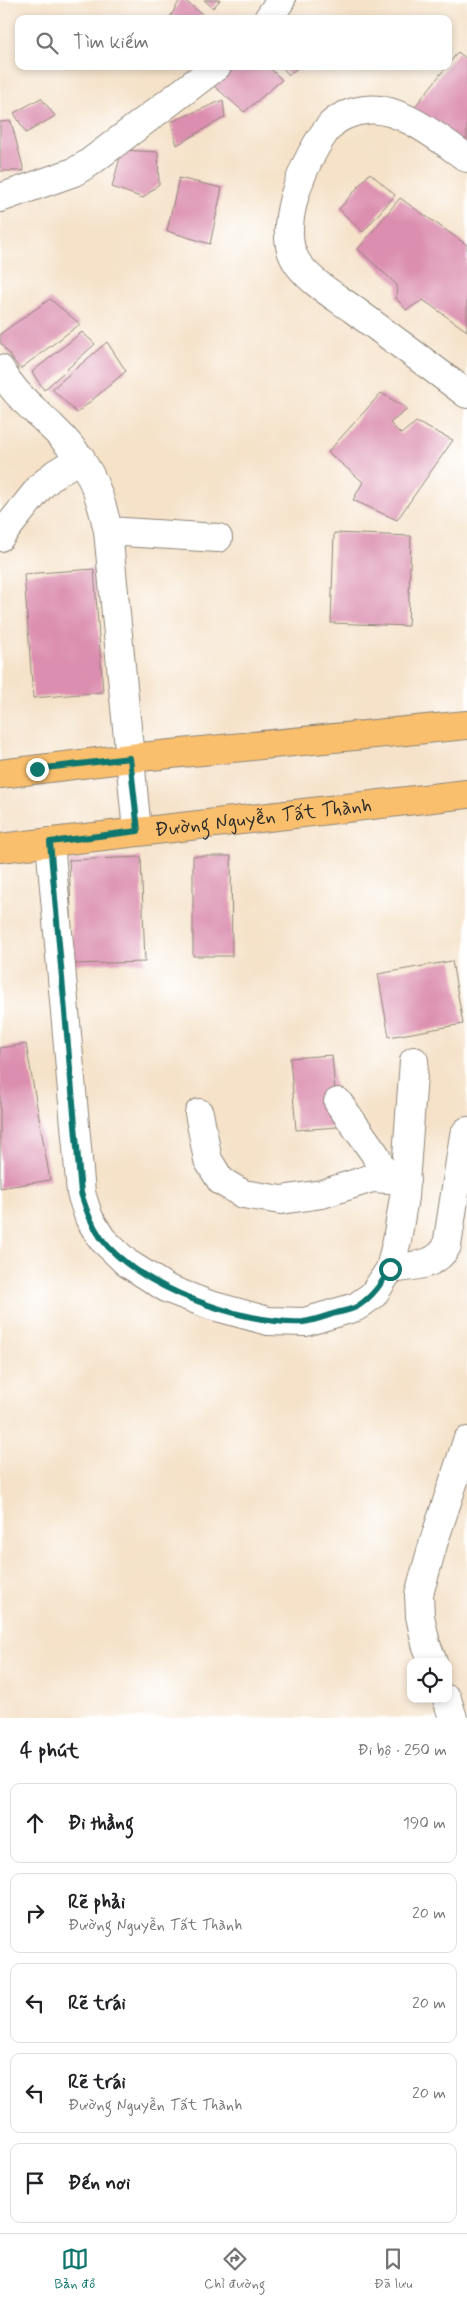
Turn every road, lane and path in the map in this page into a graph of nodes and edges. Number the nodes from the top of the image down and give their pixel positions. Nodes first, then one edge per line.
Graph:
1 (281, 0) edge
2 (271, 15) edge
3 (212, 70) edge
4 (467, 158) edge
5 (0, 198) edge
6 (3, 384) edge
7 (467, 394) edge
8 (81, 458) junction
9 (108, 531) junction
10 (0, 537) edge
11 (218, 538) dead end
12 (467, 725) edge
13 (130, 758) junction
14 (0, 774) edge
15 (467, 794) edge
16 (138, 831) junction
17 (50, 842) junction
18 (0, 848) edge
19 (414, 1061) dead end
20 (338, 1102) dead end
21 (199, 1113) dead end
22 (467, 1131) edge
23 (395, 1179) junction
24 (390, 1269) junction
25 (467, 1441) edge
26 (431, 1658) edge
27 (448, 1703) edge
28 (453, 1718) edge

1 - 2 street
3 - 5 street
4 - 7 street
6 - 8 street
8 - 9 street
8 - 10 street
9 - 11 street
9 - 13 street
12 - 13 main road
13 - 14 main road
13 - 16 street
15 - 16 main road, Đường Nguyễn Tất Thành
16 - 17 main road, Đường Nguyễn Tất Thành
17 - 18 main road, Đường Nguyễn Tất Thành
17 - 24 street
19 - 23 street
20 - 23 street
21 - 23 street
22 - 24 street
23 - 24 street
25 - 26 street
27 - 28 street

